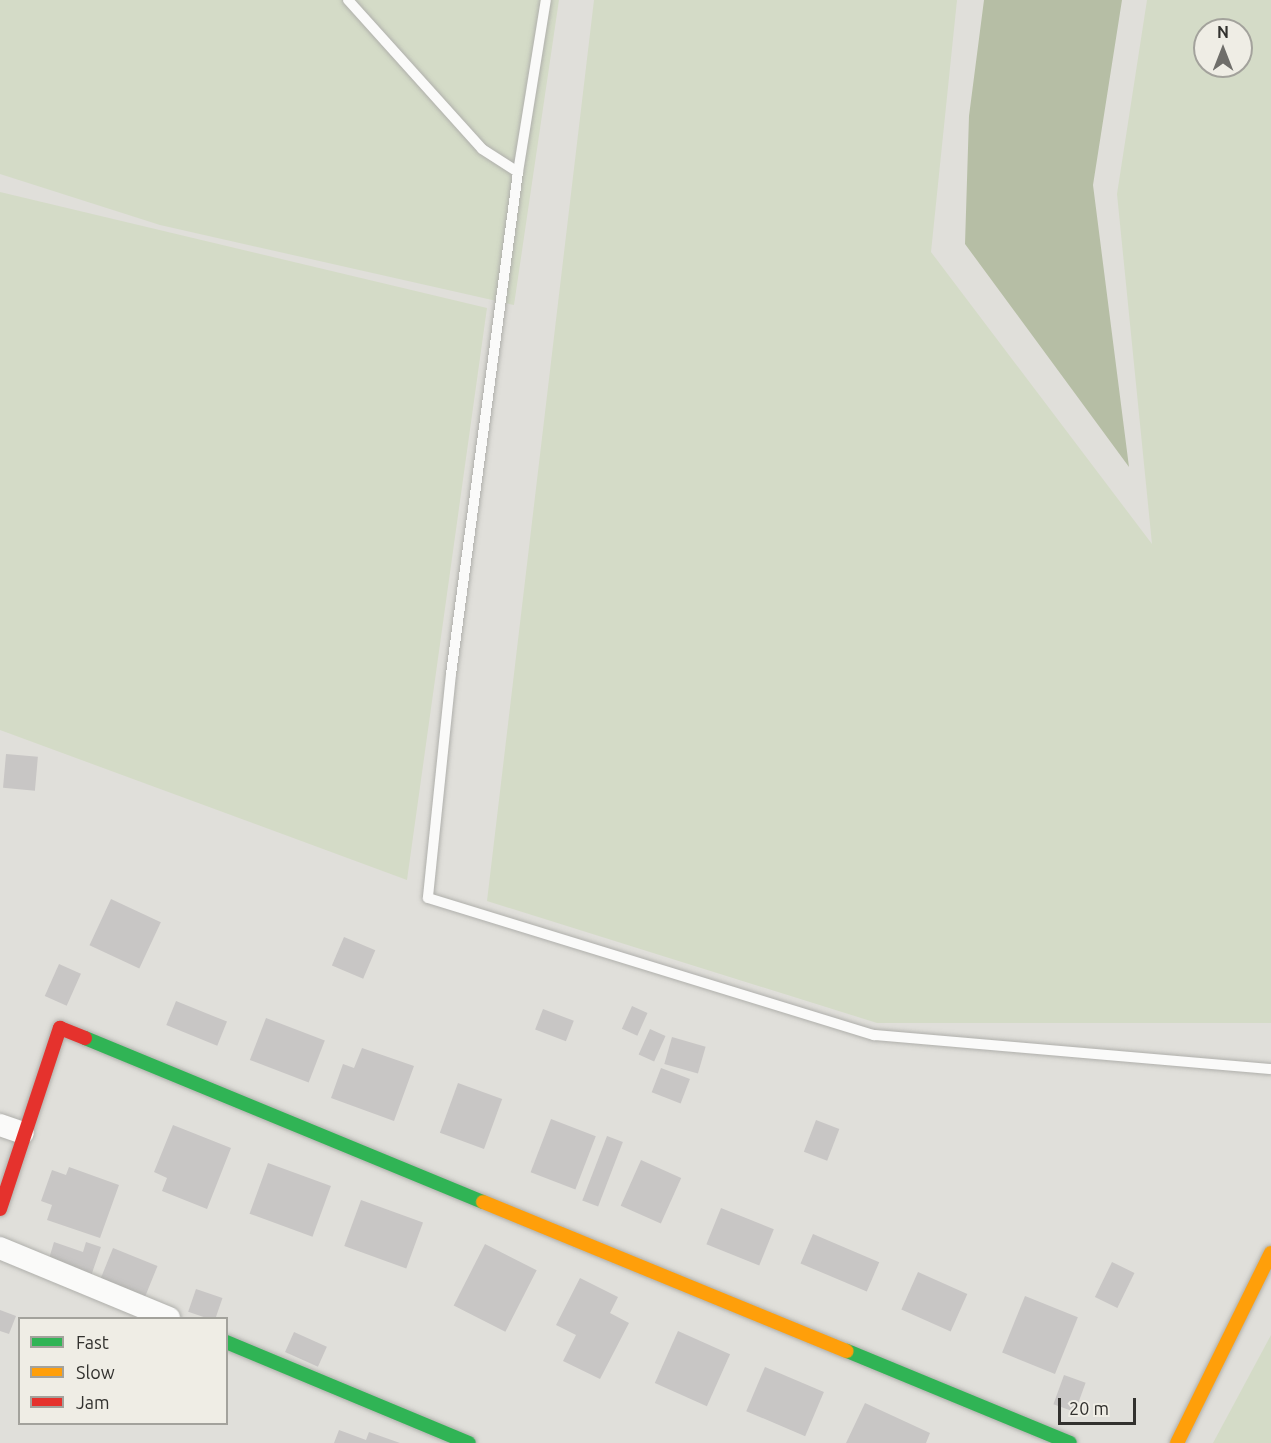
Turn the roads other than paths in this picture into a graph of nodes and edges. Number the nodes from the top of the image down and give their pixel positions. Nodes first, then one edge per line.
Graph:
1 (348, 0) edge
2 (546, 0) edge
3 (518, 172) junction
4 (1271, 1069) edge
5 (0, 1125) edge
6 (23, 1133) junction
7 (0, 1209) edge
8 (0, 1248) edge
9 (1271, 1253) edge
10 (167, 1317) edge
11 (228, 1343) edge
12 (469, 1443) edge
13 (1070, 1443) edge
14 (1177, 1443) edge

1 - 3 lane
2 - 3 lane
3 - 4 lane
5 - 6 street
6 - 7 street
6 - 13 street
8 - 10 street
9 - 14 street
11 - 12 street

